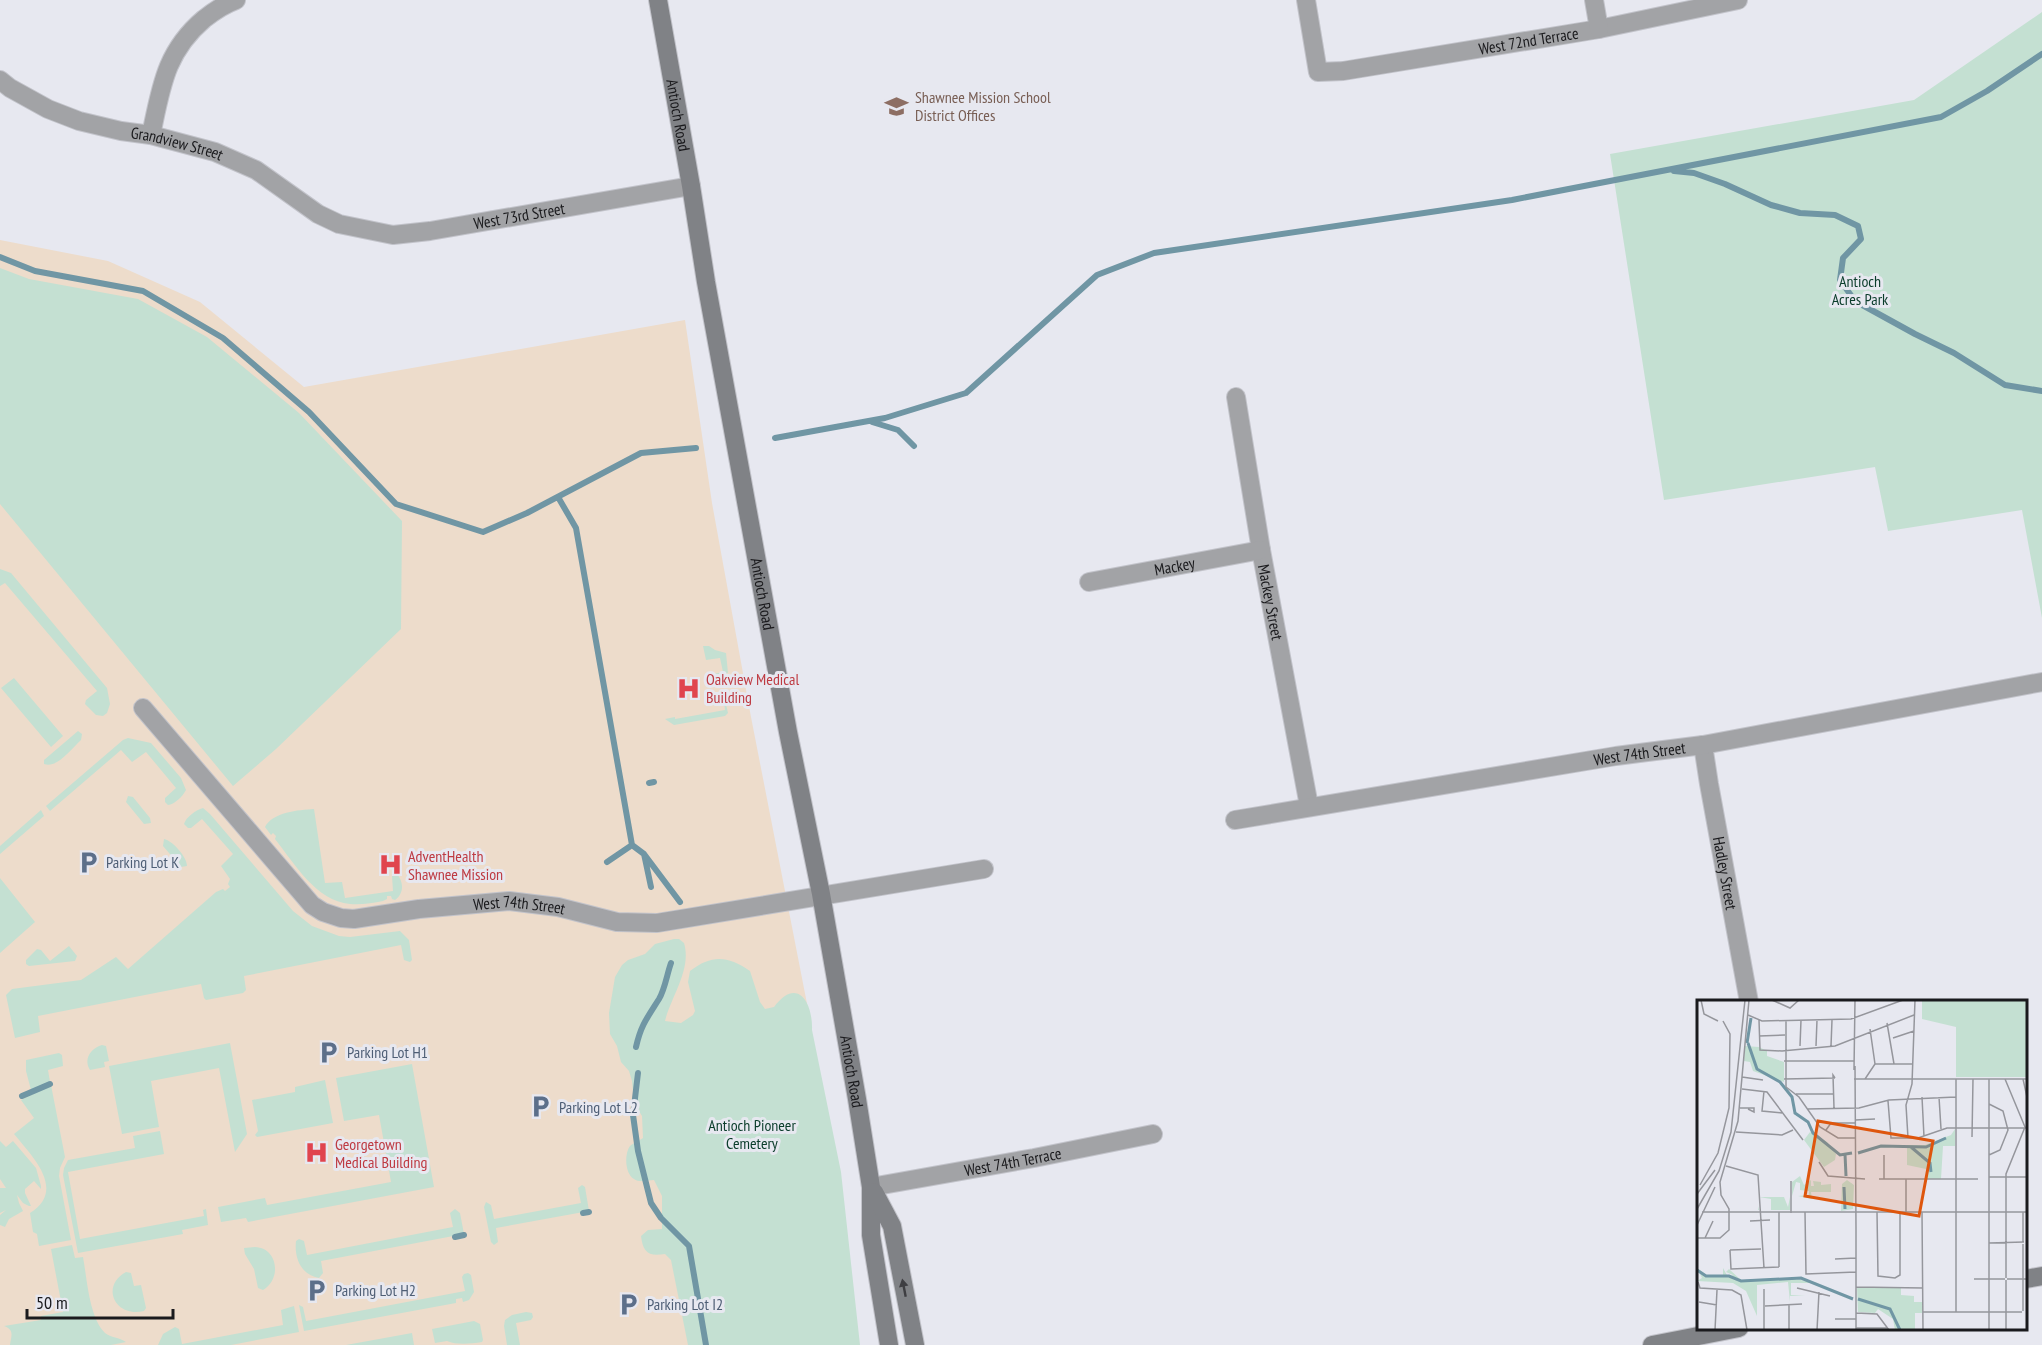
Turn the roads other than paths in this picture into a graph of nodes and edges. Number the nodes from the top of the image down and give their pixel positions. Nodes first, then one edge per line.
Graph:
1 (236, 0) edge
2 (658, 0) edge
3 (1306, 0) edge
4 (1594, 0) edge
5 (1738, 0) edge
6 (1599, 29) junction
7 (0, 80) edge
8 (151, 135) junction
9 (691, 186) junction
10 (347, 226) joint
11 (1236, 397) dead end
12 (1261, 550) junction
13 (1089, 582) dead end
14 (2042, 682) edge
15 (143, 708) dead end
16 (1704, 745) junction
17 (1309, 806) junction
18 (1235, 820) dead end
19 (984, 868) dead end
20 (821, 894) junction
21 (1749, 1000) edge
22 (1153, 1134) dead end
23 (871, 1187) junction
24 (2042, 1276) edge
25 (2027, 1279) edge
26 (1735, 1330) edge
27 (1687, 1342) edge
28 (889, 1345) edge
29 (915, 1345) edge
30 (1652, 1345) edge

1 - 8 street
2 - 9 main road, Antioch Road
3 - 6 street, West 72nd Terrace
4 - 6 street
5 - 6 street, West 72nd Terrace
7 - 8 street, Grandview Street
8 - 10 street, Grandview Street
9 - 10 street, West 73rd Street
9 - 20 main road, Antioch Road
11 - 12 street, Mackey Street
12 - 13 street, Mackey
12 - 17 street, Mackey Street
14 - 16 street, West 74th Street
15 - 20 street, West 74th Street
16 - 17 street, West 74th Street
16 - 21 street, Hadley Street
17 - 18 street, West 74th Street
19 - 20 street, West 74th Street
20 - 23 main road, Antioch Road
22 - 23 street, West 74th Terrace
23 - 28 main road, Antioch Road
29 -> 23 main road, Antioch Road
24 - 25 main road
26 - 27 main road
27 - 30 main road

